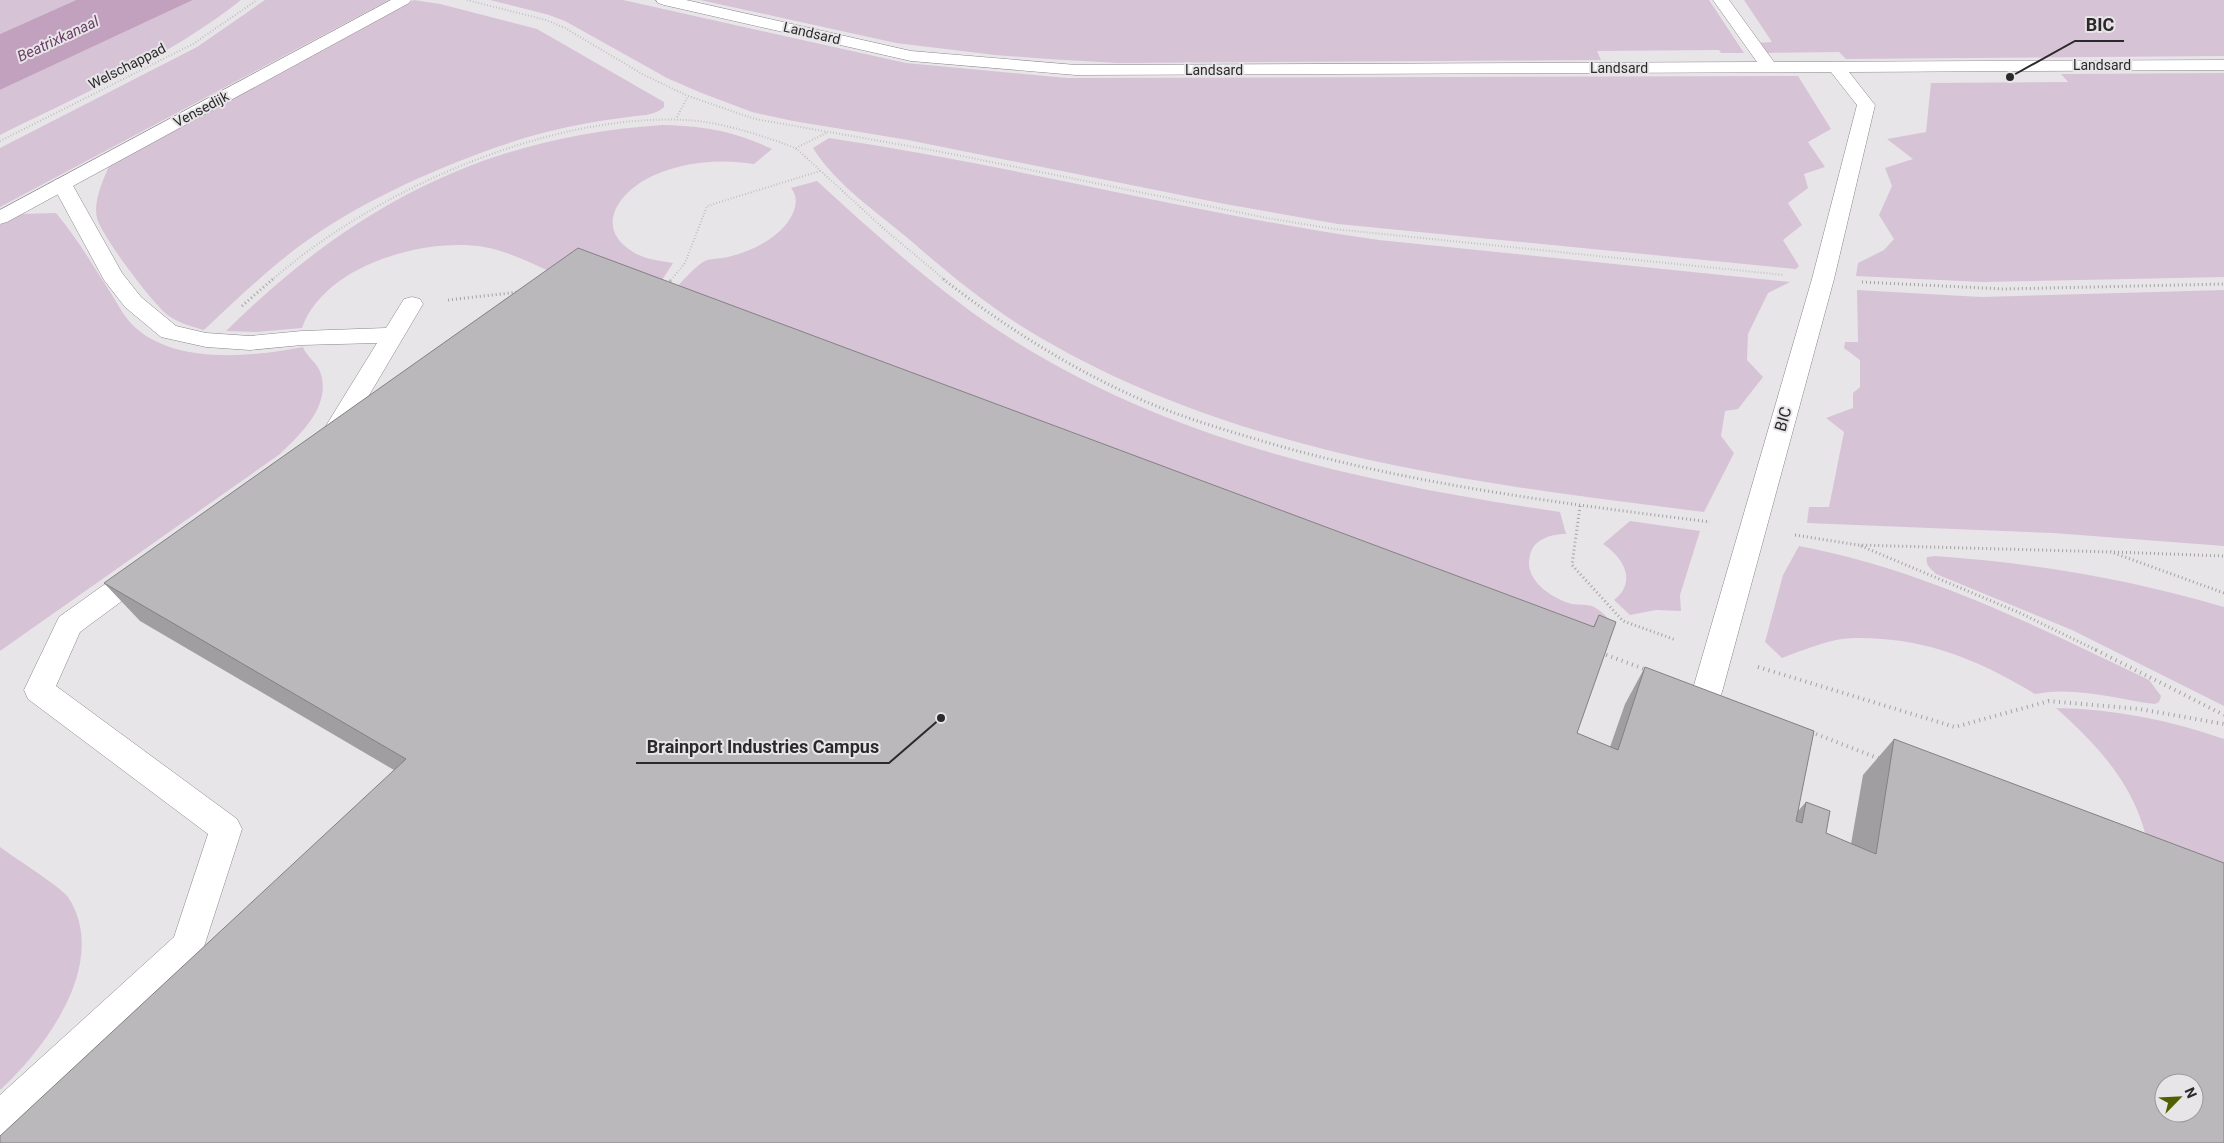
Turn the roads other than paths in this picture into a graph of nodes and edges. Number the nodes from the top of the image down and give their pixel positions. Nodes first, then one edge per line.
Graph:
1 (403, 0) edge
2 (664, 0) edge
3 (1720, 0) edge
4 (2224, 65) edge
5 (1836, 67) junction
6 (1770, 68) junction
7 (62, 184) junction
8 (0, 218) edge
9 (412, 304) road end
10 (395, 334) junction
11 (301, 458) edge
12 (165, 556) edge
13 (1707, 692) edge
14 (0, 1121) edge

1 - 7 street, Vensedijk
2 - 6 street, Landsard
3 - 6 street
4 - 5 street, Landsard
5 - 6 street, Landsard
5 - 13 street, BIC
7 - 8 street, Vensedijk
7 - 10 street
9 - 10 street
10 - 11 street
12 - 14 street

